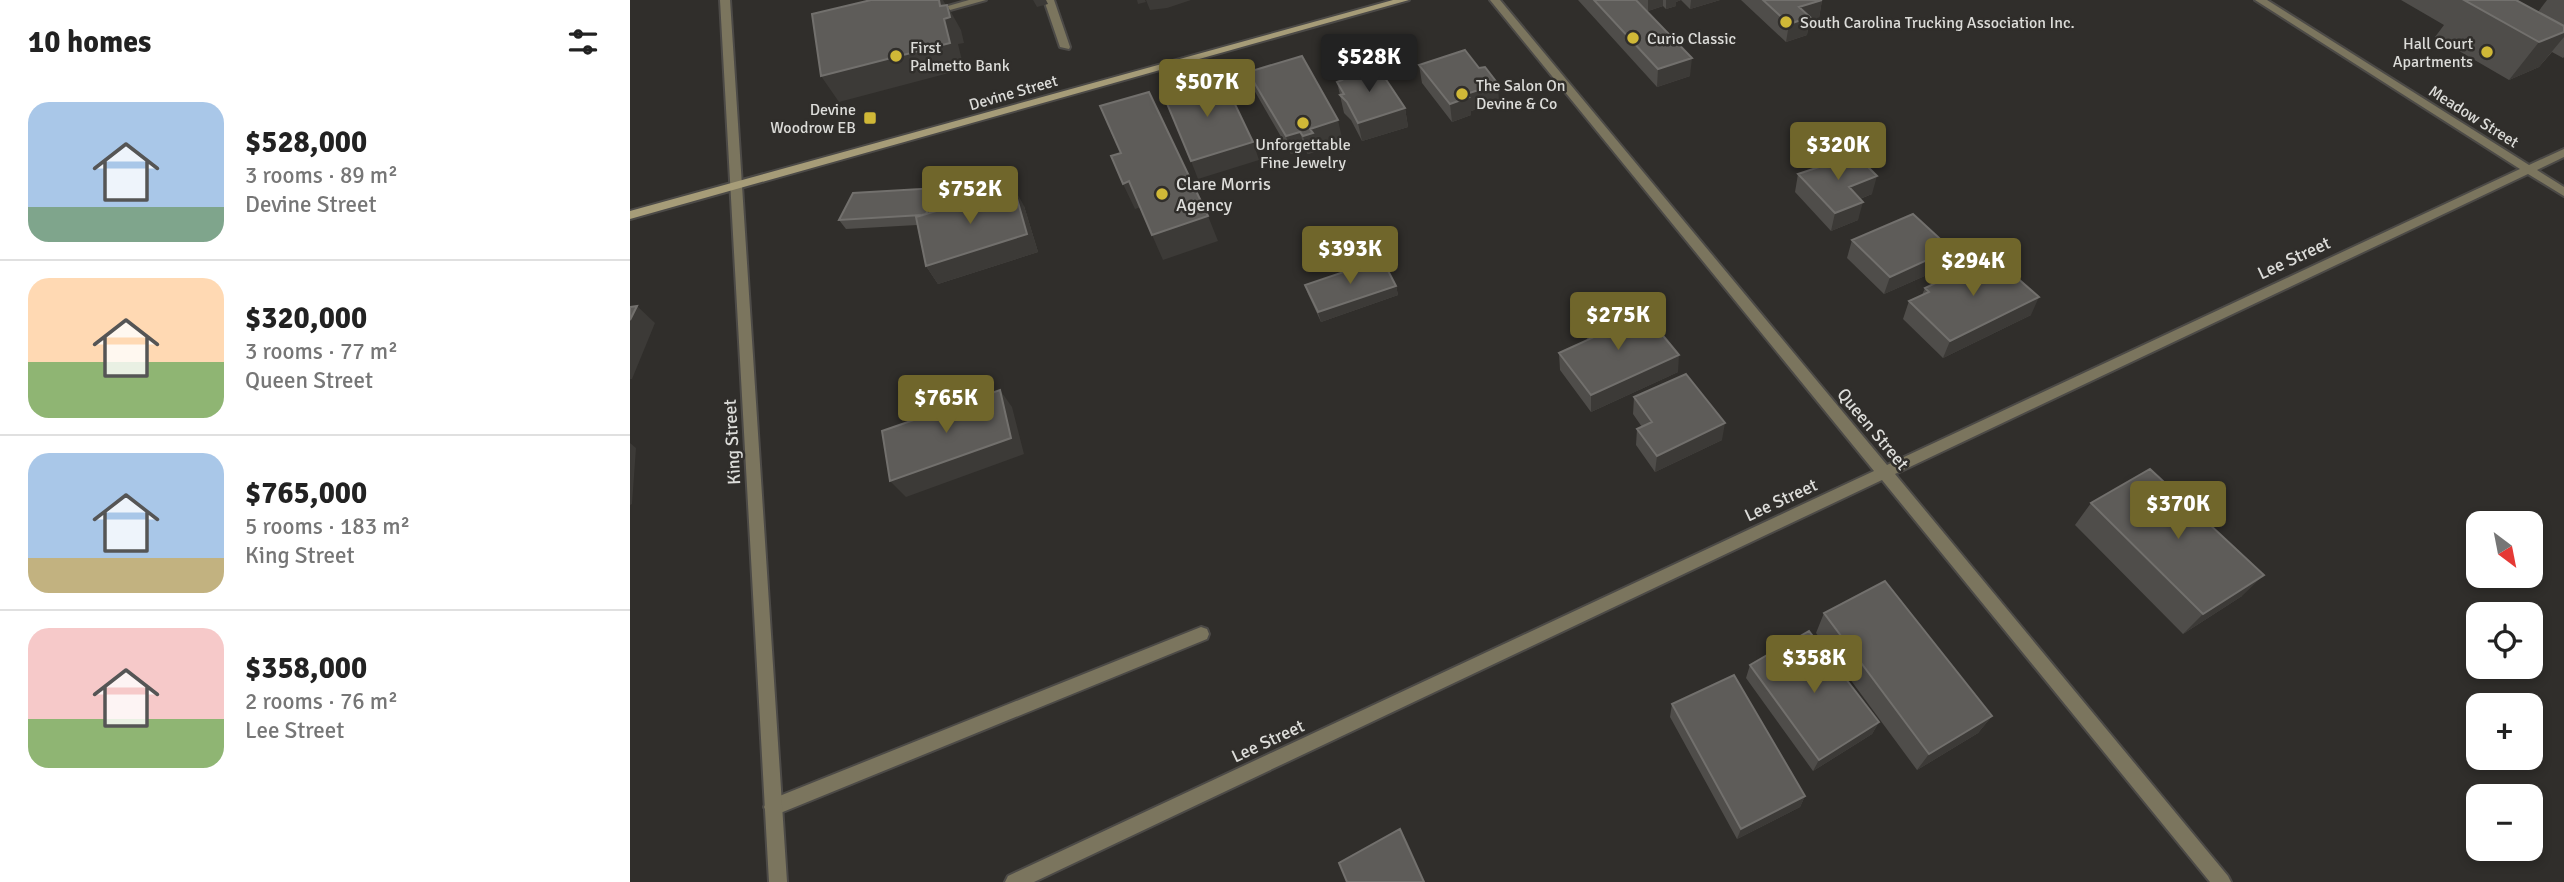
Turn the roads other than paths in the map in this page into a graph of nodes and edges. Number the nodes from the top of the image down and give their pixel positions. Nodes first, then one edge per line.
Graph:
1 (725, 0) edge
2 (981, 0) edge
3 (1049, 0) edge
4 (1404, 0) edge
5 (1495, 0) edge
6 (2260, 0) edge
7 (915, 16) edge
8 (1065, 47) dead end
9 (2564, 153) edge
10 (2528, 169) junction
11 (736, 186) junction
12 (2564, 192) edge
13 (630, 215) edge
14 (1884, 472) junction
15 (1201, 634) dead end
16 (773, 807) junction
17 (778, 882) edge
18 (1014, 882) edge
19 (2221, 882) edge

1 - 11 street, King Street
2 - 7 street
3 - 8 street
4 - 11 main road, Devine Street
5 - 14 street, Queen Street
6 - 10 street, Meadow Street
9 - 10 street, Lee Street
10 - 12 street, Meadow Street
10 - 14 street, Lee Street
11 - 13 main road, Devine Street
11 - 16 street, King Street
14 - 18 street, Lee Street
14 - 19 street, Queen Street
15 - 16 street
16 - 17 street, King Street

